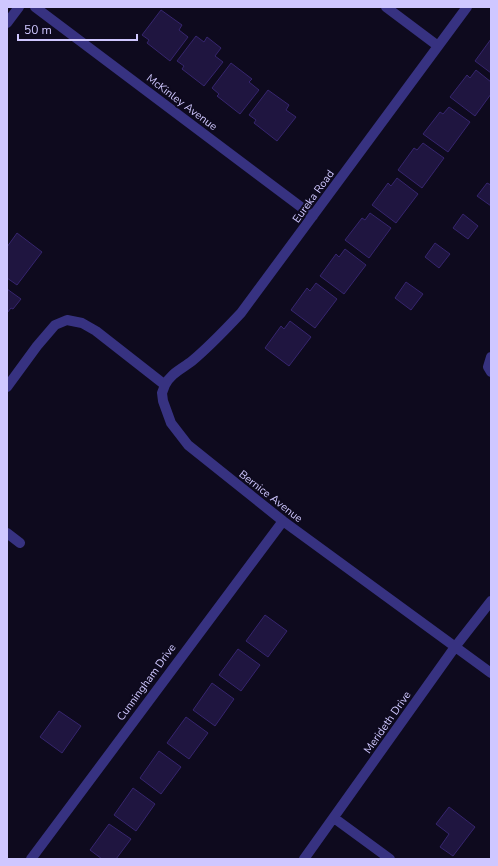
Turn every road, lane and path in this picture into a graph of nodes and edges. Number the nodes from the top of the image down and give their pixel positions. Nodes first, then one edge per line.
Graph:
1 (19, 7) edge
2 (35, 7) edge
3 (386, 7) edge
4 (467, 7) edge
5 (7, 23) edge
6 (438, 46) junction
7 (313, 216) junction
8 (491, 357) edge
9 (491, 372) edge
10 (165, 385) junction
11 (7, 386) edge
12 (283, 521) junction
13 (7, 533) edge
14 (20, 543) dead end
15 (491, 601) edge
16 (455, 647) junction
17 (491, 673) edge
18 (334, 818) junction
19 (31, 859) edge
20 (304, 859) edge
21 (390, 859) edge

1 - 5 street
2 - 7 street, McKinley Avenue
3 - 6 street
4 - 6 street, Eureka Road
6 - 7 street, Eureka Road
7 - 10 street, Eureka Road
8 - 9 street
10 - 11 street
10 - 12 street, Bernice Avenue
12 - 16 street, Bernice Avenue
12 - 19 street, Cunningham Drive
13 - 14 street
15 - 16 street, Merideth Drive
16 - 17 street, Bernice Avenue
16 - 18 street, Merideth Drive
18 - 20 street, Merideth Drive
18 - 21 street

